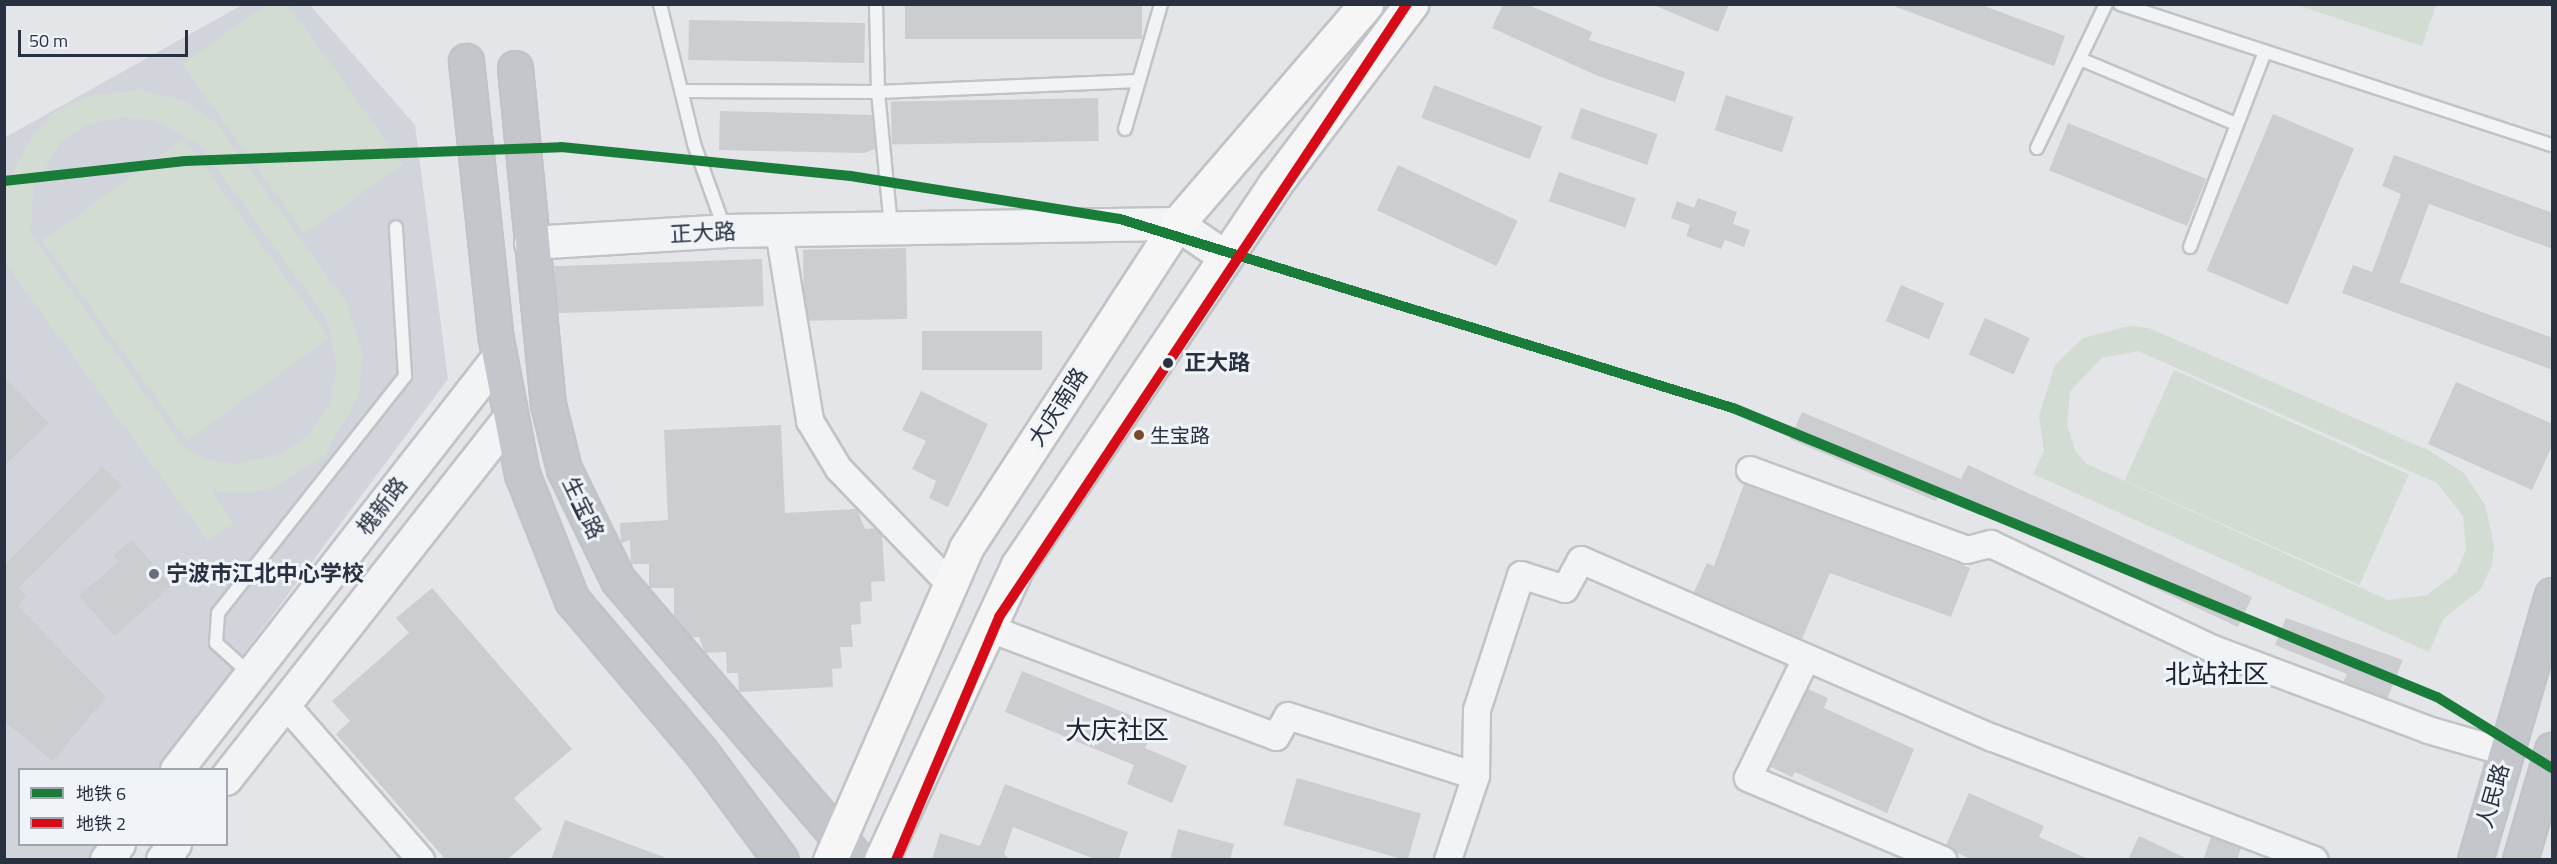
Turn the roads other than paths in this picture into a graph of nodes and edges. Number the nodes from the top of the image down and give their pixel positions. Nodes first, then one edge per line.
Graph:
1 (660, 4) edge
2 (876, 4) edge
3 (1161, 4) edge
4 (1366, 4) edge
5 (1411, 4) edge
6 (1437, 4) edge
7 (2106, 4) edge
8 (2120, 4) edge
9 (2265, 52) junction
10 (2080, 59) junction
11 (466, 61) dead end
12 (515, 68) dead end
13 (1139, 81) junction
14 (682, 91) junction
15 (878, 92) junction
16 (1324, 123) junction
17 (2236, 124) junction
18 (1125, 129) dead end
19 (2553, 145) edge
20 (2037, 148) dead end
21 (1177, 224) junction
22 (396, 227) dead end
23 (891, 228) junction
24 (726, 231) junction
25 (779, 231) junction
26 (531, 243) junction
27 (2190, 247) dead end
28 (1225, 257) junction
29 (499, 357) junction
30 (508, 422) junction
31 (1750, 470) dead end
32 (950, 584) junction
33 (2553, 595) edge
34 (988, 628) junction
35 (1806, 659) junction
36 (251, 675) junction
37 (285, 704) junction
38 (2553, 750) edge
39 (2505, 752) junction
40 (179, 768) edge
41 (228, 776) edge
42 (1476, 776) junction
43 (117, 846) edge
44 (174, 846) edge
45 (835, 846) edge
46 (107, 860) edge
47 (163, 860) edge
48 (421, 860) edge
49 (780, 860) edge
50 (858, 860) edge
51 (881, 860) edge
52 (1448, 860) edge
53 (1943, 860) edge
54 (2315, 860) edge
55 (2475, 860) edge
56 (2520, 860) edge

1 - 14 lane
2 - 15 lane
3 - 13 lane
4 - 21 main road, 大庆南路
5 - 16 main road
6 - 16 main road
7 - 10 lane
8 - 9 lane
9 - 17 lane
9 - 19 lane
10 - 17 lane
10 - 20 lane
11 - 29 main road, 生宝路
12 - 26 main road, 生宝路
13 - 15 lane
13 - 18 lane
14 - 15 lane
14 - 24 lane
15 - 23 lane
16 - 28 main road
17 - 27 lane
21 - 23 street, 正大路
21 - 28 street
21 - 32 main road, 大庆南路
22 - 36 lane
23 - 25 street, 正大路
24 - 25 street, 正大路
24 - 26 street, 正大路
25 - 32 street
26 - 45 main road, 生宝路
28 - 34 main road
29 - 30 main road, 生宝路
29 - 36 street, 槐新路
30 - 37 street, 槐新路
30 - 49 main road, 生宝路
31 - 39 street
32 - 45 main road, 大庆南路
33 - 39 main road, 人民路
34 - 42 street
34 - 51 main road
35 - 42 street
35 - 53 street
35 - 54 street
36 - 40 street, 槐新路
37 - 41 street, 槐新路
37 - 48 street
38 - 56 main road, 人民路
39 - 55 main road, 人民路
42 - 52 street
43 - 46 street
44 - 47 street
45 - 50 main road, 生宝路

